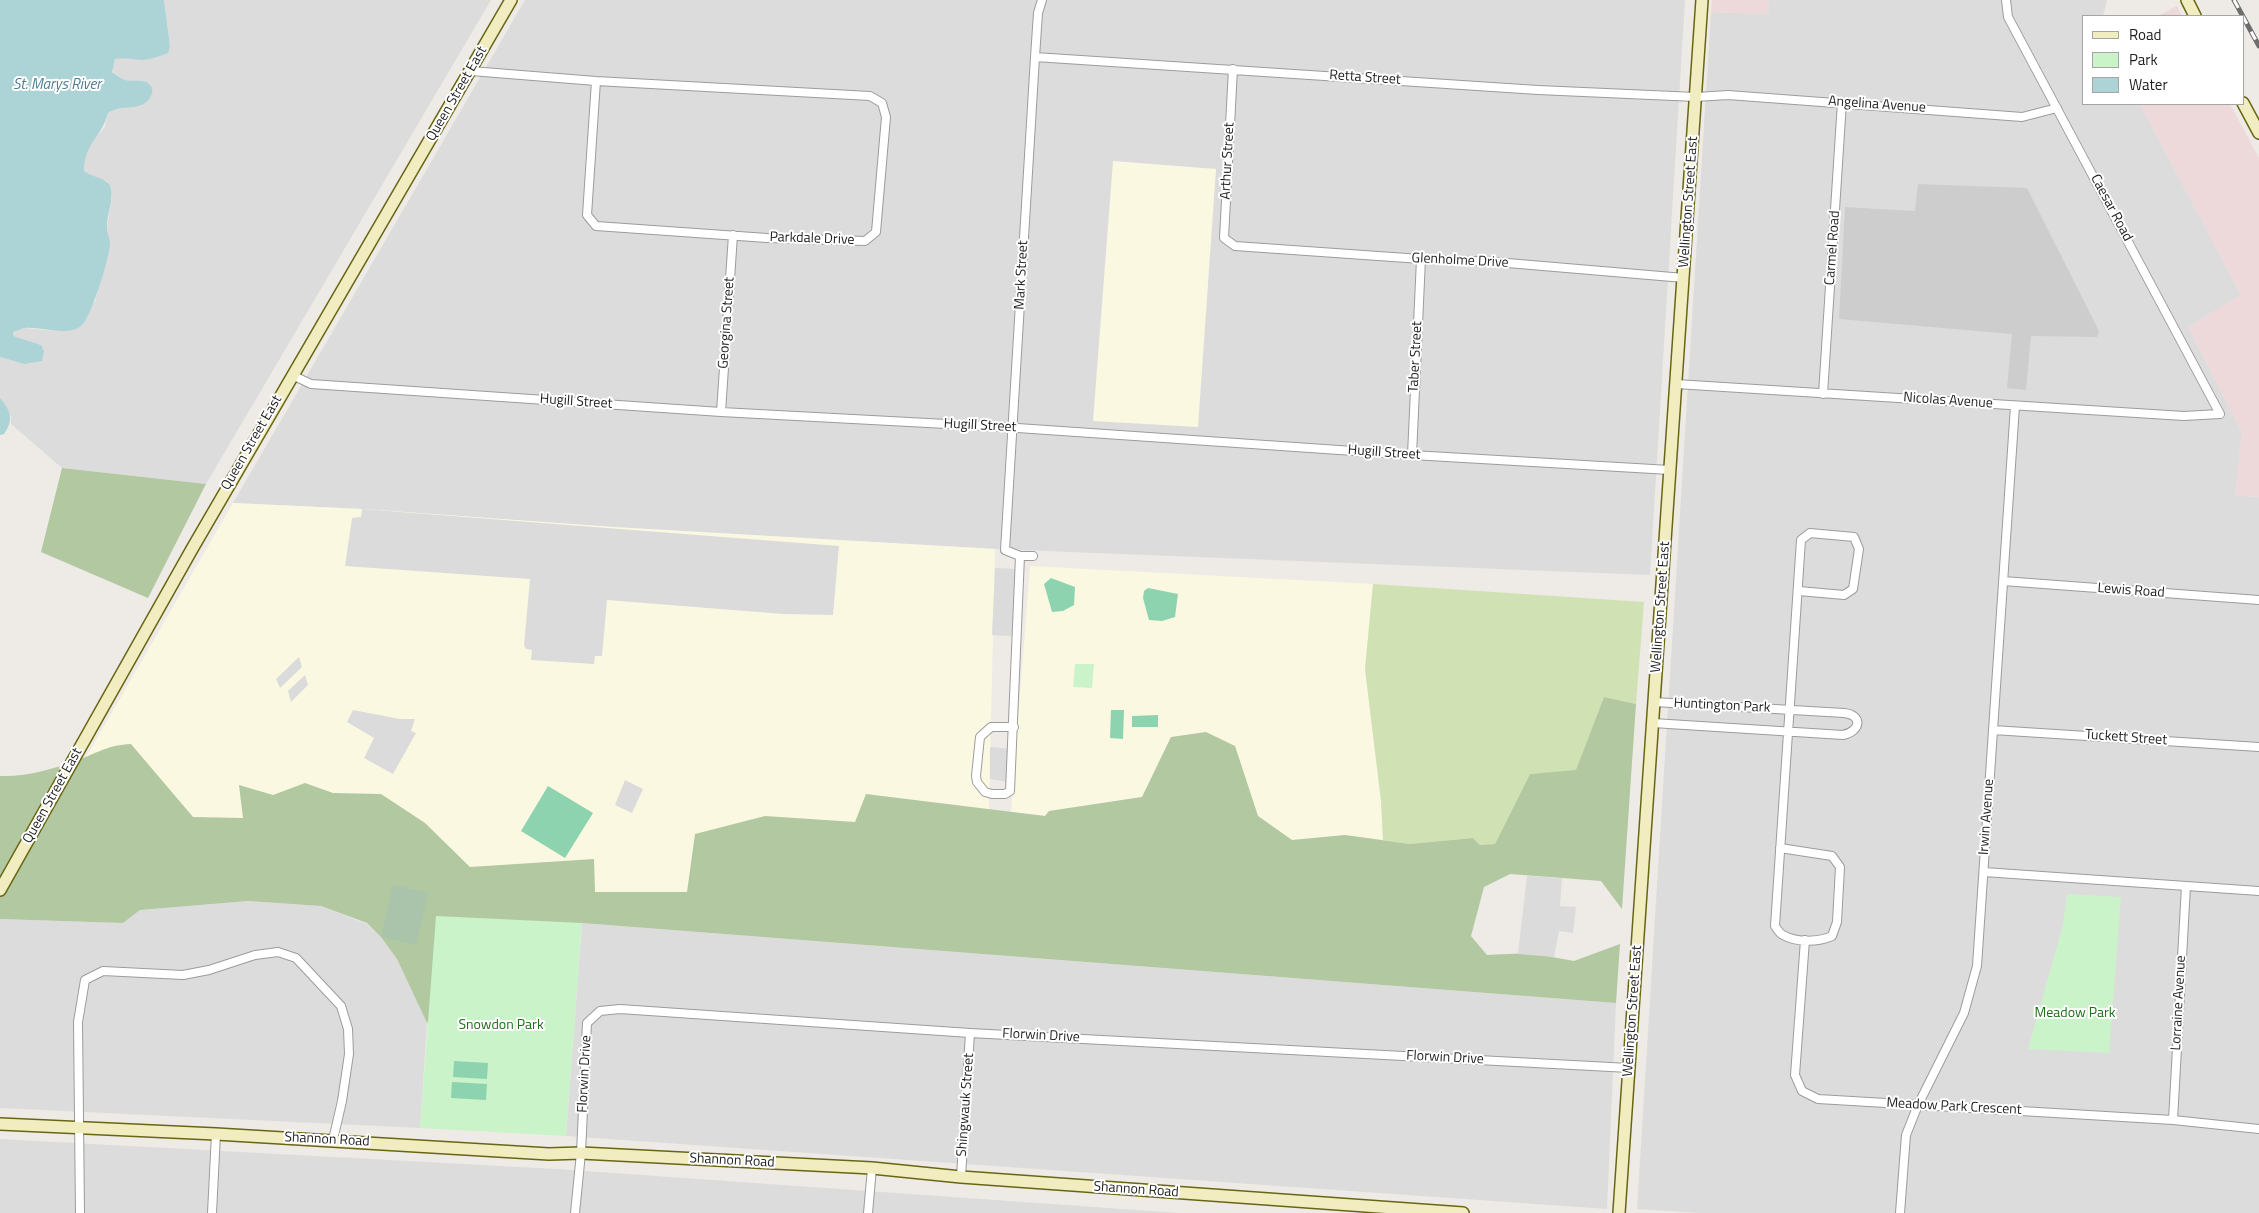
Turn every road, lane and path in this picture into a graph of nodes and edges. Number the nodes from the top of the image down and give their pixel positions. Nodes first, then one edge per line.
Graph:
1 (511, 0) edge
2 (1042, 0) edge
3 (1702, 0) edge
4 (2006, 0) edge
5 (2187, 0) edge
6 (2195, 15) edge
7 (1035, 57) junction
8 (1233, 69) junction
9 (471, 71) junction
10 (596, 82) junction
11 (1696, 97) junction
12 (1842, 102) junction
13 (2244, 105) edge
14 (2057, 108) junction
15 (2259, 133) edge
16 (733, 235) junction
17 (1235, 246) joint
18 (1421, 260) junction
19 (1684, 278) junction
20 (292, 375) junction
21 (1676, 384) junction
22 (1823, 394) junction
23 (2015, 406) junction
24 (721, 412) junction
25 (2220, 414) joint
26 (1014, 428) junction
27 (1412, 455) junction
28 (1670, 470) junction
29 (1020, 556) junction
30 (1033, 556) dead end
31 (2003, 581) junction
32 (1798, 592) junction
33 (2259, 600) edge
34 (1654, 702) junction
35 (1790, 710) junction
36 (1653, 723) junction
37 (1014, 727) junction
38 (1993, 730) junction
39 (1788, 732) junction
40 (2259, 746) edge
41 (1780, 848) junction
42 (1984, 872) junction
43 (2186, 886) junction
44 (0, 890) edge
45 (2259, 891) edge
46 (1805, 940) junction
47 (970, 1033) junction
48 (1629, 1068) junction
49 (1918, 1105) junction
50 (2173, 1120) junction
51 (0, 1124) edge
52 (79, 1127) junction
53 (2259, 1129) edge
54 (216, 1134) junction
55 (333, 1140) junction
56 (581, 1153) junction
57 (872, 1168) junction
58 (961, 1178) junction
59 (1414, 1212) edge
60 (80, 1213) edge
61 (212, 1213) edge
62 (575, 1213) edge
63 (868, 1213) edge
64 (1462, 1213) edge
65 (1619, 1213) edge
66 (1900, 1213) edge

1 - 9 main road, Queen Street East
2 - 7 street, Mark Street
3 - 11 main road, Wellington Street East
4 - 14 street, Caesar Road
5 - 6 main road
7 - 8 street, Retta Street
7 - 26 street, Mark Street
8 - 11 street, Retta Street
8 - 17 street, Arthur Street
9 - 10 street, Parkdale Drive
9 - 20 main road, Queen Street East
10 - 16 street, Parkdale Drive
10 - 16 street, Parkdale Drive
11 - 12 street, Angelina Avenue
11 - 19 main road, Wellington Street East
12 - 14 street, Angelina Avenue
12 - 22 street, Carmel Road
13 - 15 main road
14 - 25 street, Caesar Road
16 - 24 street, Georgina Street
17 - 18 street, Glenholme Drive
18 - 19 street, Glenholme Drive
18 - 27 street, Taber Street
19 - 21 main road, Wellington Street East
20 - 24 street, Hugill Street
20 - 44 main road, Queen Street East
21 - 22 street, Nicolas Avenue
21 - 28 main road, Wellington Street East
22 - 23 street, Nicolas Avenue
23 - 25 street, Nicolas Avenue
23 - 31 street, Irwin Avenue
24 - 26 street, Hugill Street
26 - 27 street, Hugill Street
26 - 29 street, Mark Street
27 - 28 street, Hugill Street
28 - 34 main road, Wellington Street East
29 - 30 street
29 - 37 street
31 - 33 street, Lewis Road
31 - 38 street, Irwin Avenue
32 - 32 street, Huntington Park
32 - 35 street, Huntington Park
34 - 35 street, Huntington Park
34 - 36 main road, Wellington Street East
35 - 39 street, Huntington Park
35 - 39 street, Huntington Park
36 - 39 street, Huntington Park
36 - 48 main road, Wellington Street East
37 - 37 street
38 - 40 street, Tuckett Street
38 - 42 street, Irwin Avenue
39 - 41 street, Huntington Park
41 - 46 street, Huntington Park
41 - 46 street, Huntington Park
42 - 43 street
42 - 49 street, Irwin Avenue
43 - 45 street
43 - 50 street, Lorraine Avenue
46 - 49 street, Meadow Park Crescent
47 - 48 street, Florwin Drive
47 - 56 street, Florwin Drive
47 - 58 street, Shingwauk Street
48 - 65 main road, Wellington Street East
49 - 50 street, Meadow Park Crescent
49 - 66 street, Irwin Avenue
50 - 53 street, Meadow Park Crescent
51 - 52 main road, Shannon Road
52 - 54 main road, Shannon Road
52 - 55 street
52 - 60 street
54 - 55 main road, Shannon Road
54 - 61 street
55 - 56 main road, Shannon Road
56 - 57 main road, Shannon Road
56 - 62 street, Florwin Drive
57 - 58 main road, Shannon Road
57 - 63 street
58 - 59 main road, Shannon Road
59 - 64 main road, Shannon Road

